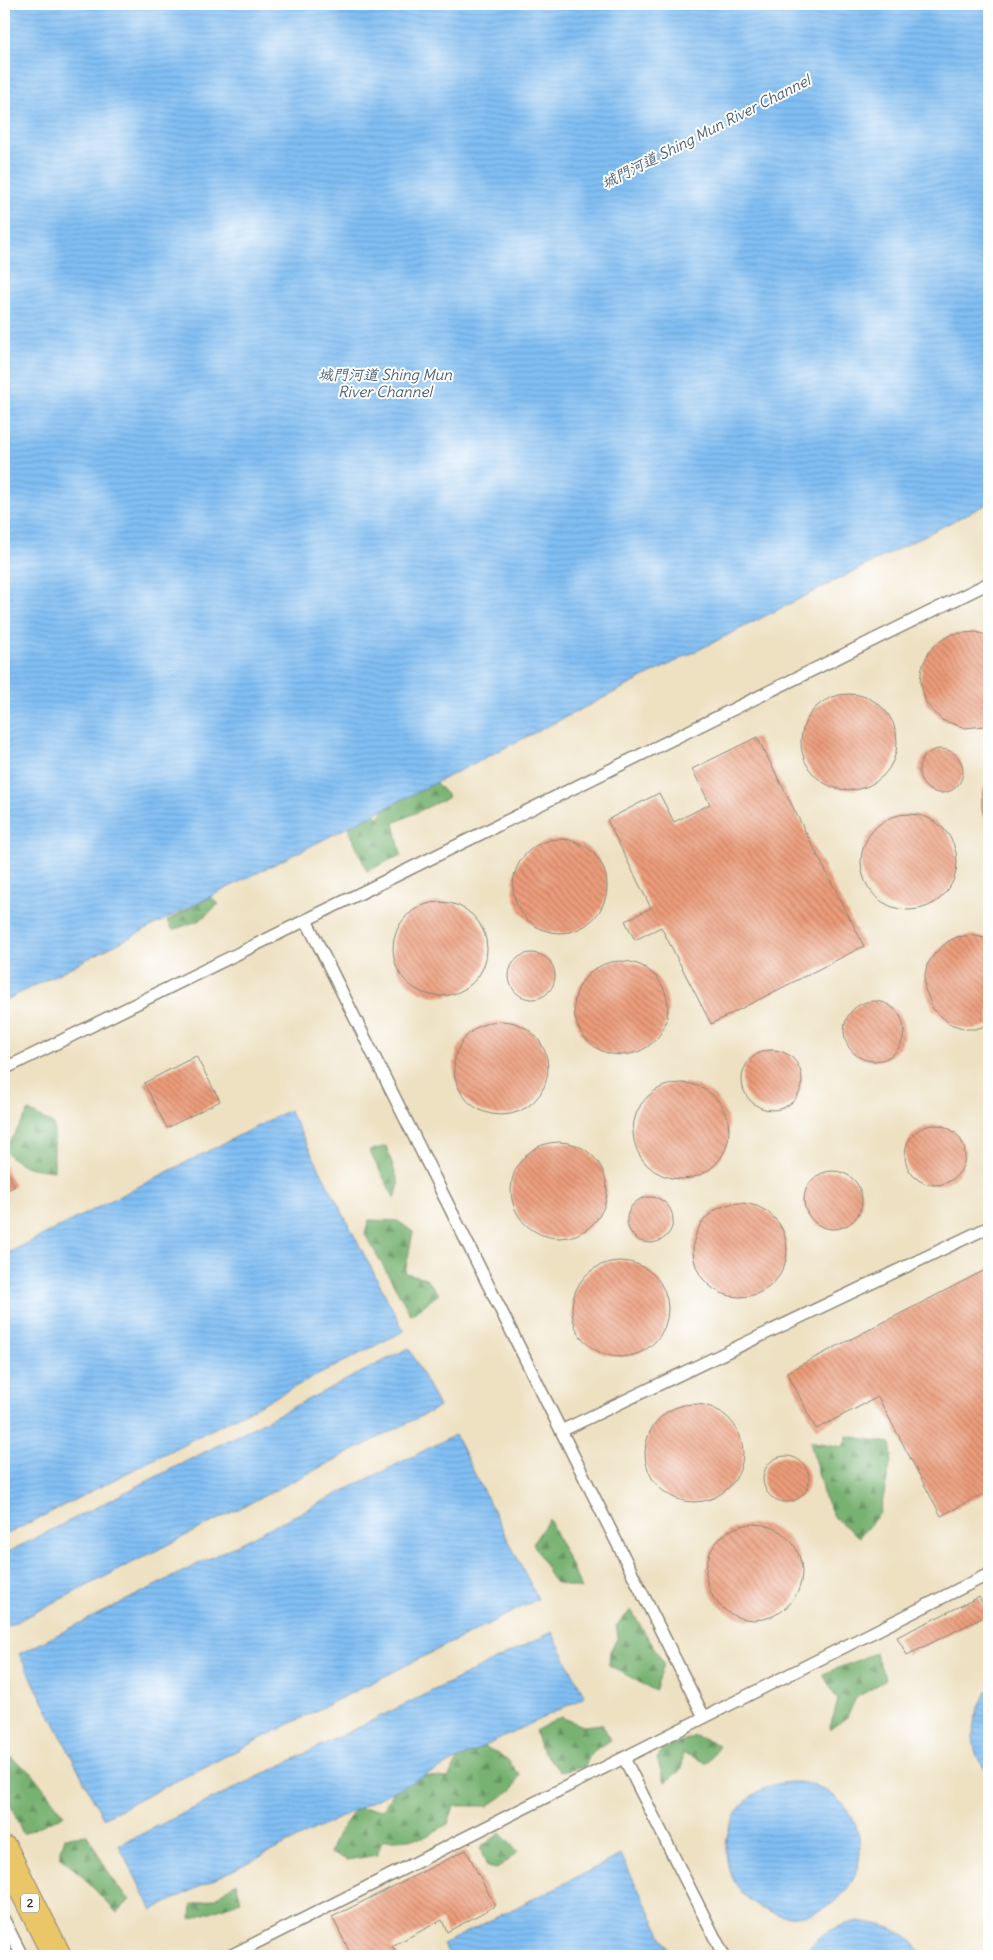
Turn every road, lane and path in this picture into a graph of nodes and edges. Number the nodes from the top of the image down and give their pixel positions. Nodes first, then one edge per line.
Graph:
1 (989, 583) edge
2 (306, 920) junction
3 (4, 1069) edge
4 (989, 1227) edge
5 (560, 1431) junction
6 (989, 1574) edge
7 (704, 1717) junction
8 (624, 1758) junction
9 (4, 1850) edge
10 (4, 1920) edge
11 (22, 1956) edge
12 (56, 1956) edge
13 (230, 1956) edge
14 (724, 1956) edge

1 - 2 lane
2 - 3 lane
2 - 5 lane
4 - 5 lane
5 - 7 lane
6 - 7 lane
7 - 8 lane
8 - 13 lane
8 - 14 lane
9 - 12 highway, 2
10 - 11 lane

